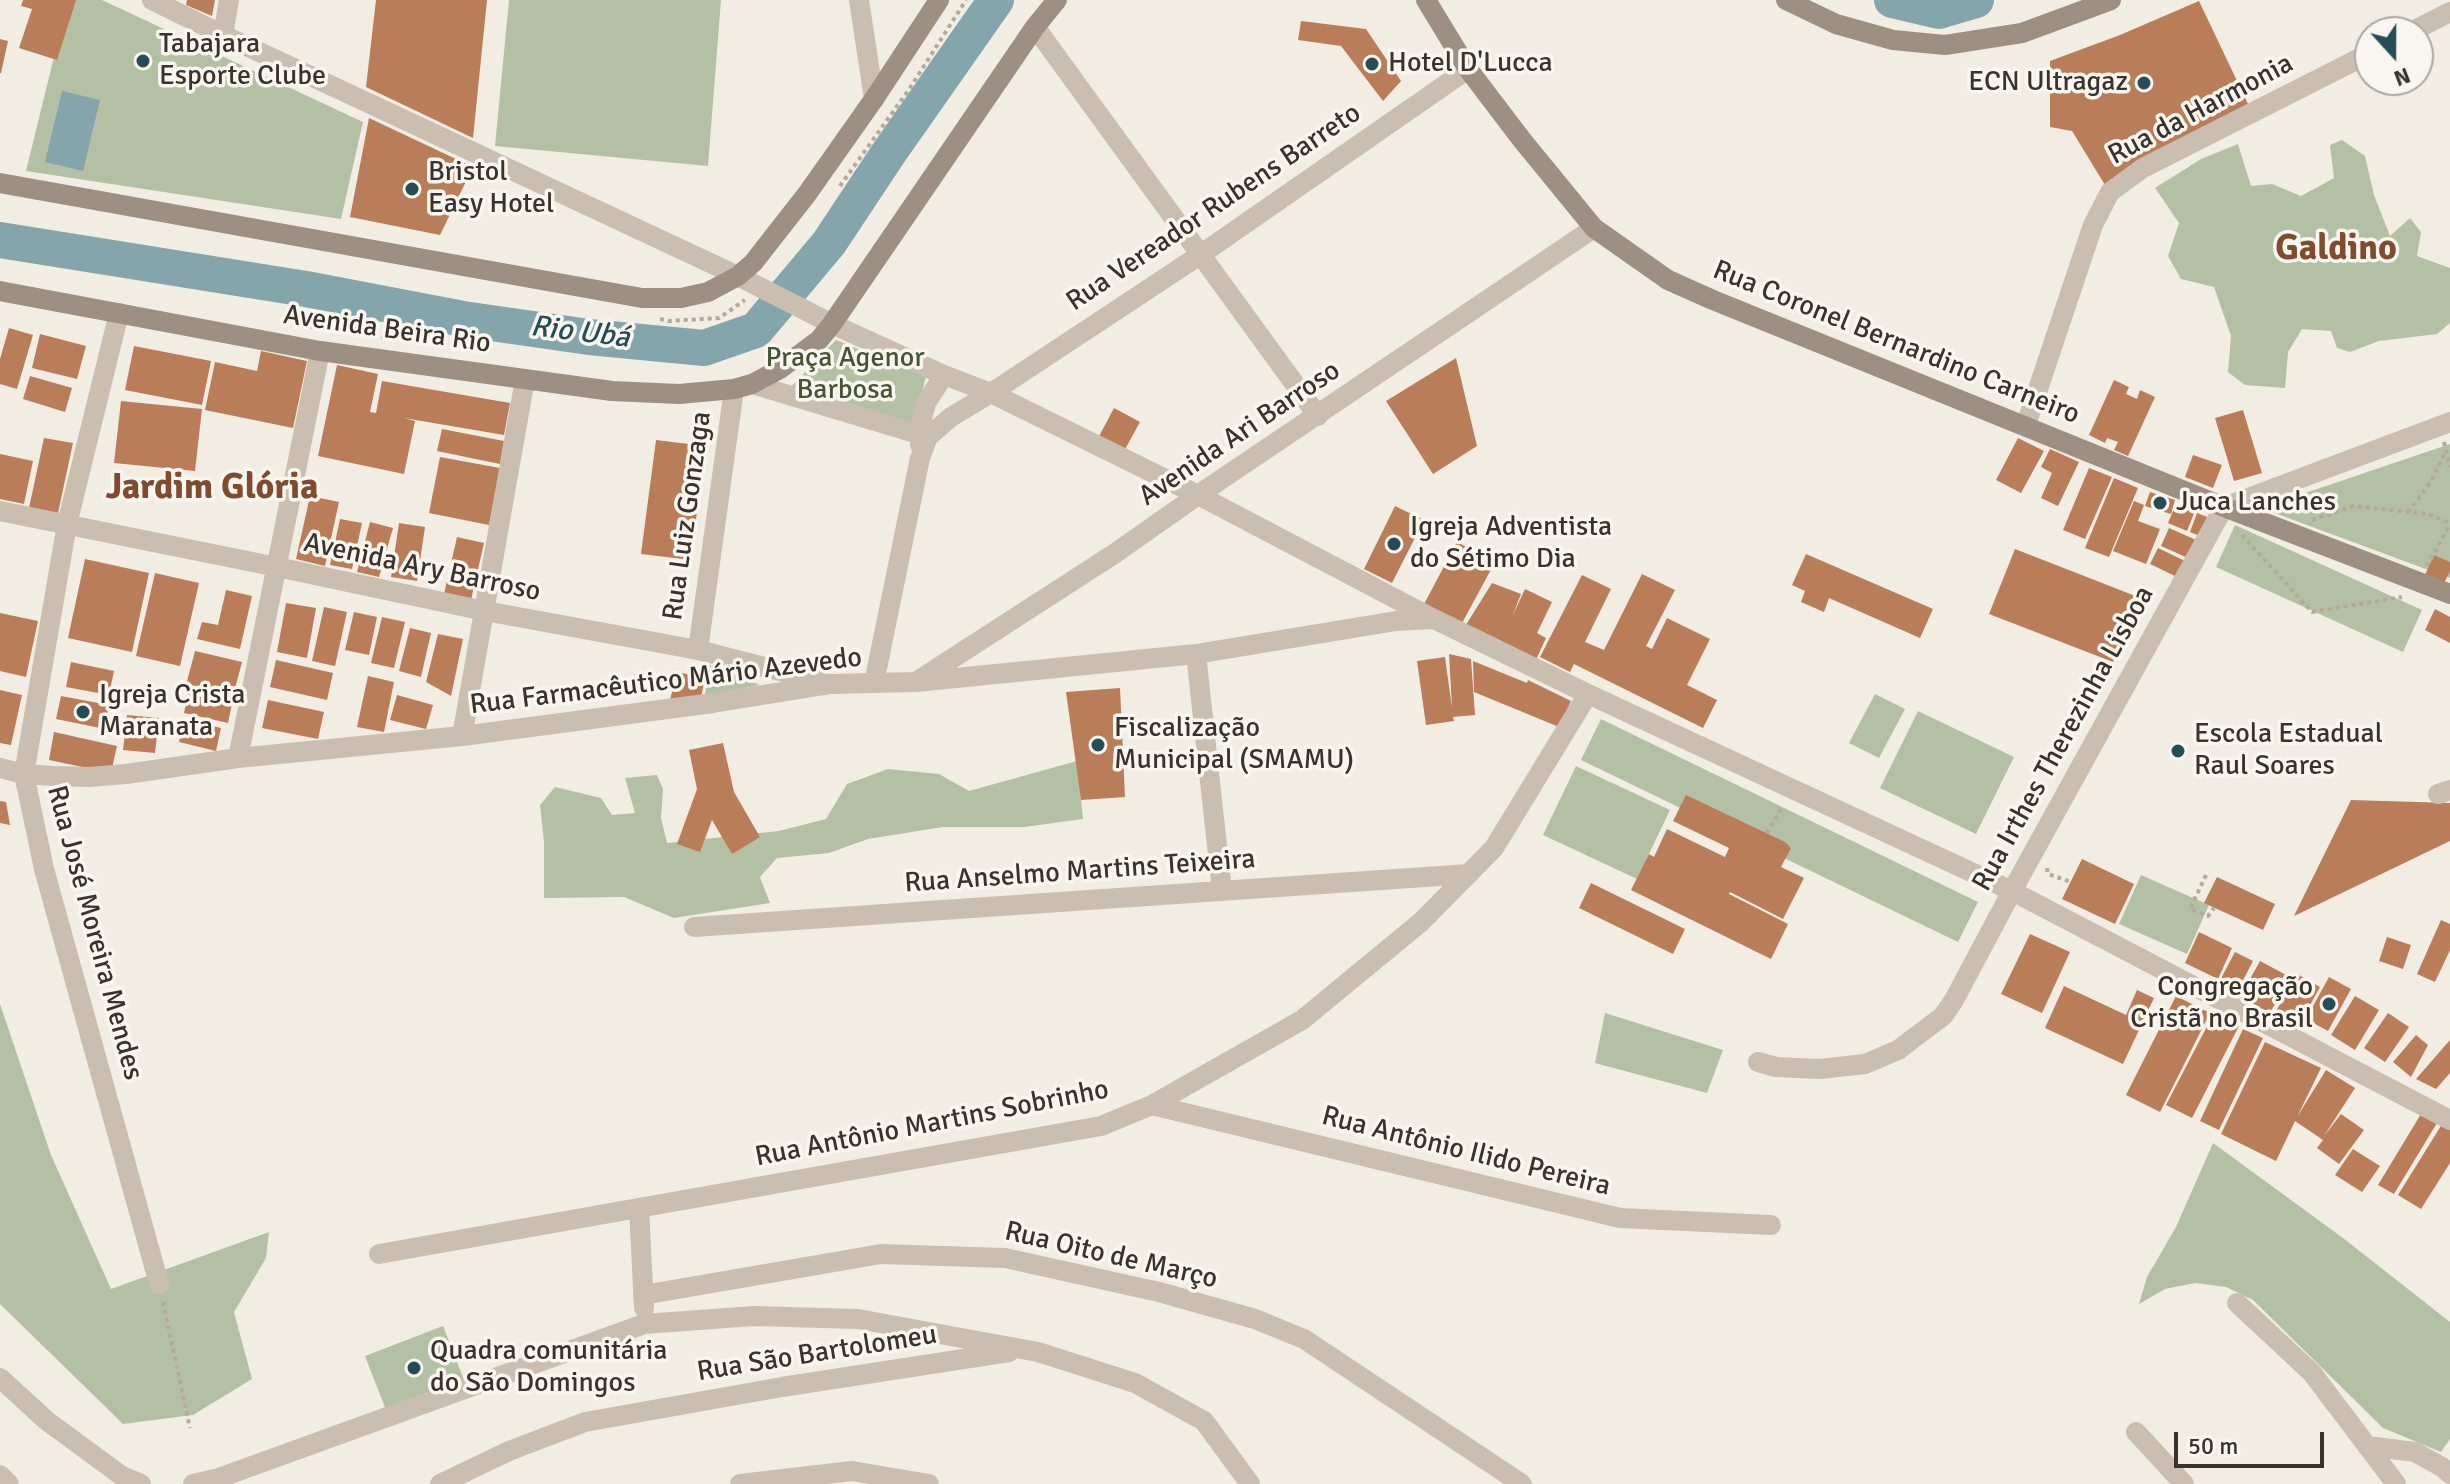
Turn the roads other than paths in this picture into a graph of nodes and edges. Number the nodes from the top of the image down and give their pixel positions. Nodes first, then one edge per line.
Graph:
1 (152, 0) edge
2 (229, 0) edge
3 (859, 0) edge
4 (939, 0) edge
5 (1057, 0) edge
6 (1426, 0) edge
7 (1786, 0) edge
8 (2111, 0) edge
9 (1035, 27) junction
10 (223, 35) junction
11 (2354, 61) edge
12 (1468, 69) junction
13 (874, 99) junction
14 (0, 183) edge
15 (1594, 228) junction
16 (1200, 255) junction
17 (751, 282) junction
18 (0, 291) edge
19 (119, 313) junction
20 (832, 324) junction
21 (320, 351) junction
22 (944, 375) junction
23 (525, 379) junction
24 (743, 387) junction
25 (991, 393) junction
26 (1318, 416) junction
27 (2450, 422) edge
28 (2026, 425) junction
29 (924, 436) junction
30 (1198, 495) junction
31 (2227, 508) junction
32 (0, 511) edge
33 (67, 524) junction
34 (277, 567) junction
35 (2445, 592) edge
36 (485, 611) junction
37 (1434, 619) junction
38 (698, 650) junction
39 (1196, 654) junction
40 (916, 682) junction
41 (874, 683) junction
42 (831, 684) junction
43 (1588, 694) junction
44 (462, 736) junction
45 (238, 758) junction
46 (0, 768) edge
47 (24, 774) junction
48 (1469, 874) junction
49 (1222, 891) junction
50 (2012, 891) junction
51 (694, 927) dead end
52 (1758, 1062) dead end
53 (1152, 1105) junction
54 (2450, 1120) edge
55 (639, 1208) junction
56 (1771, 1225) dead end
57 (379, 1254) dead end
58 (159, 1284) road end
59 (643, 1295) junction
60 (2237, 1303) dead end
61 (644, 1324) junction
62 (1025, 1350) junction
63 (0, 1378) edge
64 (2136, 1432) dead end
65 (2367, 1446) junction
66 (2450, 1474) edge
67 (0, 1475) edge
68 (9, 1484) edge
69 (141, 1484) edge
70 (193, 1484) edge
71 (440, 1484) edge
72 (740, 1484) edge
73 (929, 1484) edge
74 (1250, 1484) edge
75 (1522, 1484) edge
76 (2184, 1484) edge
77 (2396, 1484) edge

1 - 10 street
2 - 10 street
3 - 13 street
4 - 13 main road
5 - 9 main road, Avenida Beira Rio
6 - 12 main road, Rua Coronel Bernardino Carneiro
7 - 8 main road
9 - 16 street
9 - 20 main road, Avenida Beira Rio
10 - 17 street
11 - 28 street, Rua da Harmonia
12 - 15 main road, Rua Coronel Bernardino Carneiro
12 - 16 street, Rua Vereador Rubens Barreto
13 - 17 main road
14 - 17 main road
15 - 26 street, Avenida Ari Barroso
15 - 28 main road, Rua Coronel Bernardino Carneiro
16 - 25 street, Rua Vereador Rubens Barreto
16 - 26 street
17 - 20 street
18 - 19 main road, Avenida Beira Rio
19 - 21 main road, Avenida Beira Rio
19 - 33 street, Rua José Moreira Mendes
20 - 22 street
20 - 24 main road, Avenida Beira Rio
21 - 23 main road, Avenida Beira Rio
21 - 34 street
22 - 25 street
22 - 29 street
23 - 24 main road, Avenida Beira Rio
23 - 36 street
24 - 29 street
24 - 38 street, Rua Luiz Gonzaga
25 - 29 street, Rua Vereador Rubens Barreto
25 - 30 street
26 - 30 street, Avenida Ari Barroso
27 - 31 street
28 - 31 main road, Rua Coronel Bernardino Carneiro
29 - 41 street
30 - 37 street
30 - 40 street, Avenida Ari Barroso
31 - 35 main road, Rua Coronel Bernardino Carneiro
31 - 50 street, Rua Irthes Therezinha Lisboa
32 - 33 street, Avenida Ary Barroso
33 - 34 street, Avenida Ary Barroso
33 - 47 street, Rua José Moreira Mendes
34 - 36 street, Avenida Ary Barroso
34 - 45 street
36 - 38 street, Avenida Ary Barroso
36 - 44 street
37 - 39 street, Rua Farmacêutico Mário Azevedo
37 - 43 street
38 - 42 street, Avenida Ary Barroso
39 - 40 street, Rua Farmacêutico Mário Azevedo
39 - 49 street
40 - 41 street, Rua Farmacêutico Mário Azevedo
41 - 42 street, Rua Farmacêutico Mário Azevedo
42 - 44 street, Rua Farmacêutico Mário Azevedo
43 - 48 street, Rua Antônio Martins Sobrinho
43 - 50 street
44 - 45 street, Rua Farmacêutico Mário Azevedo
45 - 47 street, Rua Farmacêutico Mário Azevedo
46 - 47 street, Rua Farmacêutico Mário Azevedo
47 - 58 street, Rua José Moreira Mendes
48 - 49 street, Rua Anselmo Martins Teixeira
48 - 53 street, Rua Antônio Martins Sobrinho
49 - 51 street, Rua Anselmo Martins Teixeira
50 - 52 street, Rua Irthes Therezinha Lisboa
50 - 54 street
53 - 55 street, Rua Antônio Martins Sobrinho
53 - 56 street, Rua Antônio Ilido Pereira
55 - 57 street, Rua Antônio Martins Sobrinho
55 - 59 street
59 - 61 street
59 - 75 street, Rua Oito de Março
60 - 65 street
61 - 62 street
61 - 70 street
62 - 71 street, Rua São Bartolomeu
62 - 74 street
63 - 69 street
64 - 76 street
65 - 66 street
65 - 77 street
67 - 68 street
72 - 73 street

